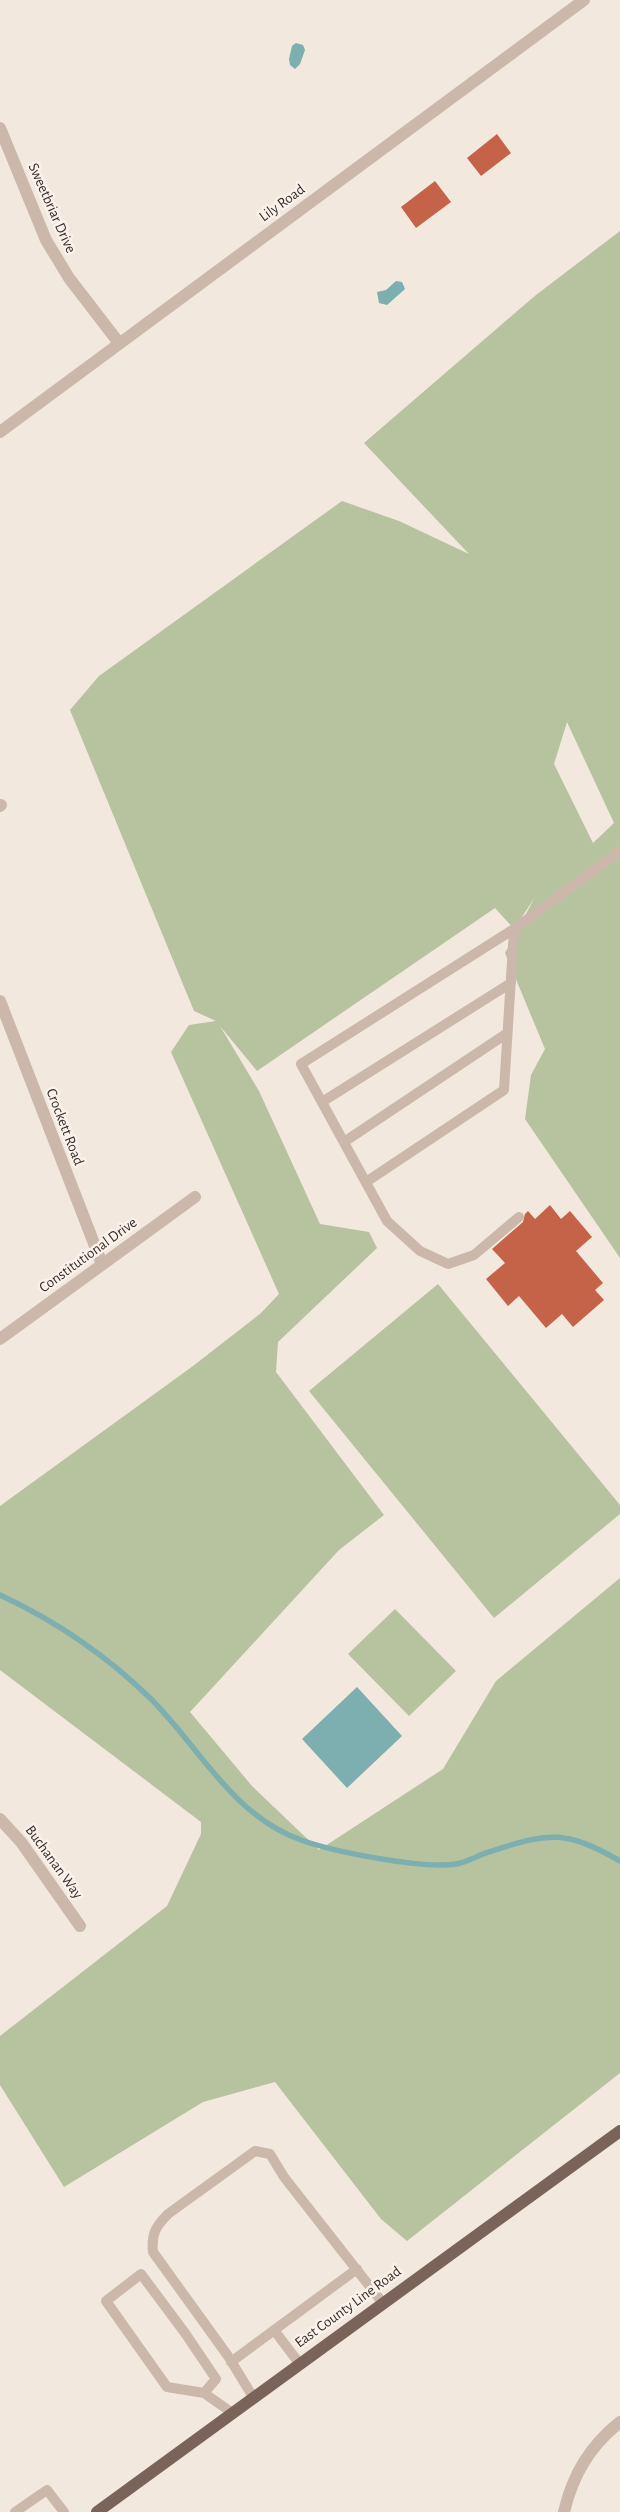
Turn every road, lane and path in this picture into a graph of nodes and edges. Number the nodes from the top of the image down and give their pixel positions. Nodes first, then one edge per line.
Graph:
1 (584, 0) edge
2 (0, 128) edge
3 (119, 343) junction
4 (0, 432) edge
5 (620, 851) edge
6 (514, 929) junction
7 (511, 984) junction
8 (0, 1001) edge
9 (506, 1034) junction
10 (322, 1102) junction
11 (344, 1142) junction
12 (366, 1182) junction
13 (195, 1197) dead end
14 (519, 1217) dead end
15 (102, 1264) junction
16 (0, 1340) edge
17 (0, 1818) edge
18 (80, 1926) dead end
19 (620, 2131) edge
20 (356, 2269) junction
21 (382, 2302) junction
22 (274, 2330) junction
23 (231, 2362) junction
24 (299, 2363) junction
25 (204, 2393) junction
26 (253, 2397) junction
27 (231, 2412) junction
28 (620, 2422) edge
29 (15, 2512) edge
30 (64, 2512) edge
31 (97, 2512) edge
32 (564, 2512) edge

1 - 3 street, Lily Road
2 - 3 street, Sweetbriar Drive
3 - 4 street, Lily Road
5 - 6 lane
6 - 7 lane
6 - 10 lane
7 - 9 lane
7 - 10 lane
8 - 15 street, Crockett Road
9 - 11 lane
9 - 12 lane
10 - 11 lane
11 - 12 lane
12 - 14 lane
13 - 15 street, Constitutional Drive
15 - 16 street, Constitutional Drive
17 - 18 street, Buchanan Way
19 - 21 main road, East County Line Road
20 - 21 lane
20 - 22 lane
20 - 23 lane
21 - 24 main road, East County Line Road
22 - 23 lane
22 - 24 lane
23 - 26 lane
24 - 26 main road, East County Line Road
25 - 25 lane
25 - 27 lane
26 - 27 main road, East County Line Road
27 - 31 main road, East County Line Road
28 - 32 street
29 - 30 lane

